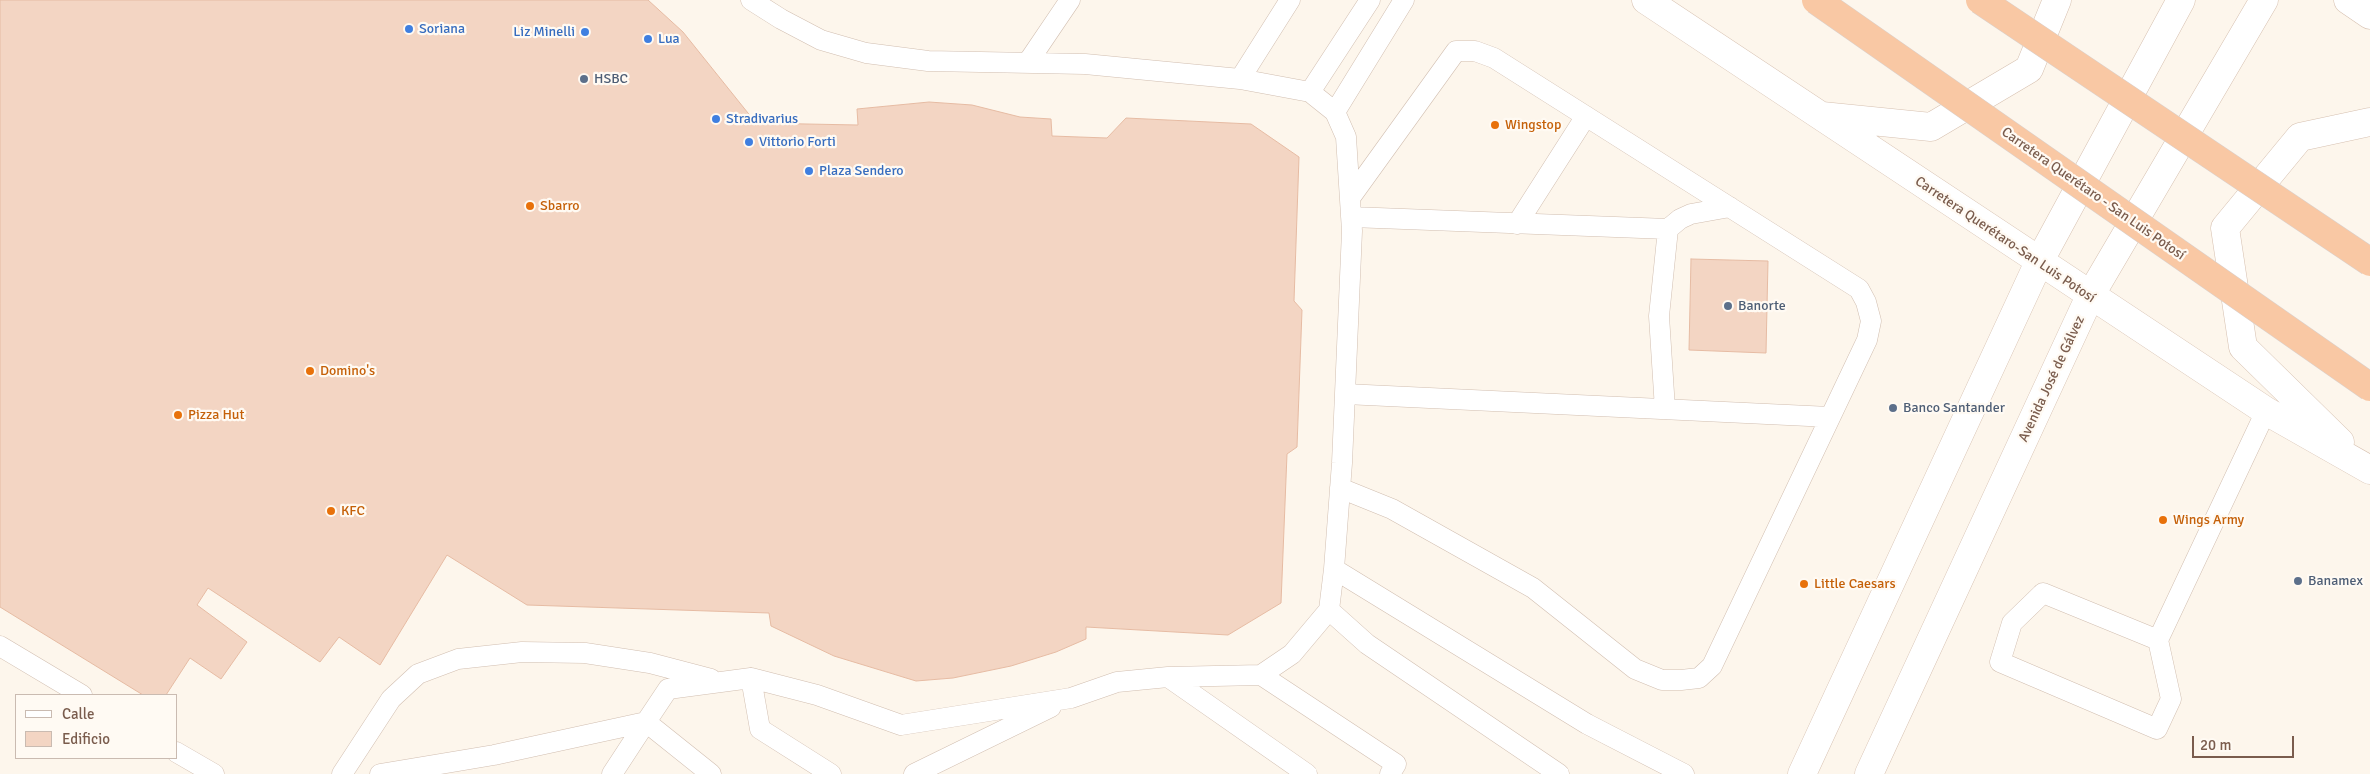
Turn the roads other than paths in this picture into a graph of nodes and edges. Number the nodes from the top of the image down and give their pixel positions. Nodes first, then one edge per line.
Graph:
1 (751, 0) edge
2 (1070, 0) edge
3 (1290, 0) edge
4 (1370, 0) edge
5 (1404, 0) edge
6 (1646, 0) edge
7 (1816, 0) edge
8 (1980, 0) edge
9 (2057, 0) edge
10 (2181, 0) edge
11 (2264, 0) edge
12 (2348, 0) edge
13 (2370, 15) edge
14 (1028, 62) junction
15 (1240, 79) junction
16 (1310, 92) junction
17 (1335, 112) junction
18 (1818, 115) junction
19 (1586, 116) junction
20 (2370, 122) edge
21 (1350, 198) junction
22 (1730, 207) junction
23 (1351, 218) junction
24 (1517, 224) junction
25 (1668, 229) junction
26 (2039, 262) junction
27 (2370, 262) edge
28 (2090, 296) junction
29 (2370, 388) edge
30 (1345, 394) junction
31 (1665, 409) junction
32 (2266, 411) junction
33 (1830, 417) junction
34 (2368, 469) edge
35 (1340, 488) junction
36 (1334, 570) junction
37 (1329, 610) junction
38 (2158, 640) junction
39 (0, 646) edge
40 (1261, 675) junction
41 (1168, 677) junction
42 (751, 678) junction
43 (723, 682) junction
44 (80, 694) edge
45 (1071, 698) junction
46 (646, 722) junction
47 (178, 753) edge
48 (214, 774) edge
49 (342, 774) edge
50 (380, 774) edge
51 (612, 774) edge
52 (711, 774) edge
53 (831, 774) edge
54 (914, 774) edge
55 (1308, 774) edge
56 (1390, 774) edge
57 (1559, 774) edge
58 (1684, 774) edge
59 (1802, 774) edge
60 (1869, 774) edge

1 - 14 lane
2 - 14 lane
3 - 15 lane
4 - 16 lane
5 - 17 lane
6 - 18 main road, Carretera Querétaro-San Luis Potosí
7 - 29 highway, Carretera Querétaro - San Luis Potosí, bridge
8 - 27 highway, bridge
9 - 18 main road
10 - 26 main road
11 - 28 main road, Avenida José de Gálvez
12 - 13 main road
14 - 15 lane
15 - 16 lane
16 - 17 lane
17 - 21 lane
18 - 26 main road, Carretera Querétaro-San Luis Potosí
19 - 21 lane
19 - 22 lane
19 - 24 lane
20 - 34 main road
21 - 23 lane
22 - 25 lane
22 - 33 lane
23 - 24 lane
23 - 30 lane
24 - 25 lane
25 - 31 lane
26 - 28 main road, Carretera Querétaro-San Luis Potosí
26 - 59 main road
28 - 32 main road, Carretera Querétaro-San Luis Potosí
28 - 60 main road, Avenida José de Gálvez
30 - 31 lane
30 - 35 lane
31 - 33 lane
32 - 34 main road, Carretera Querétaro-San Luis Potosí
32 - 38 lane
33 - 35 lane
35 - 36 lane
36 - 37 lane
36 - 58 lane
37 - 40 lane
37 - 57 lane
38 - 38 lane
39 - 44 lane
40 - 41 lane
40 - 56 lane
41 - 45 lane
41 - 55 lane
42 - 43 lane
42 - 45 lane
42 - 53 lane
43 - 46 lane
43 - 49 lane
45 - 54 lane
46 - 50 lane
46 - 51 lane
46 - 52 lane
47 - 48 lane

